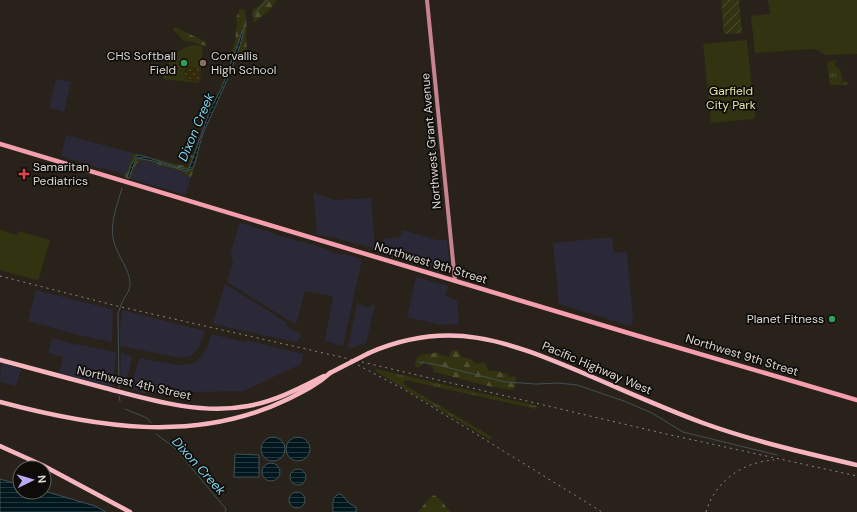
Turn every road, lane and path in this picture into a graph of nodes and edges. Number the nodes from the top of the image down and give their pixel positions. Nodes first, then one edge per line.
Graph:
1 (427, 0) edge
2 (0, 144) edge
3 (455, 280) junction
4 (0, 360) edge
5 (330, 374) junction
6 (857, 400) edge
7 (0, 402) edge
8 (0, 446) edge
9 (857, 465) edge
10 (130, 512) edge

1 - 3 main road, Northwest Grant Avenue
2 - 3 main road, Northwest 9th Street
3 - 6 main road, Northwest 9th Street
4 - 5 highway, Northwest 4th Street
5 - 7 highway
5 - 9 highway, Pacific Highway West, bridge
8 - 10 highway

